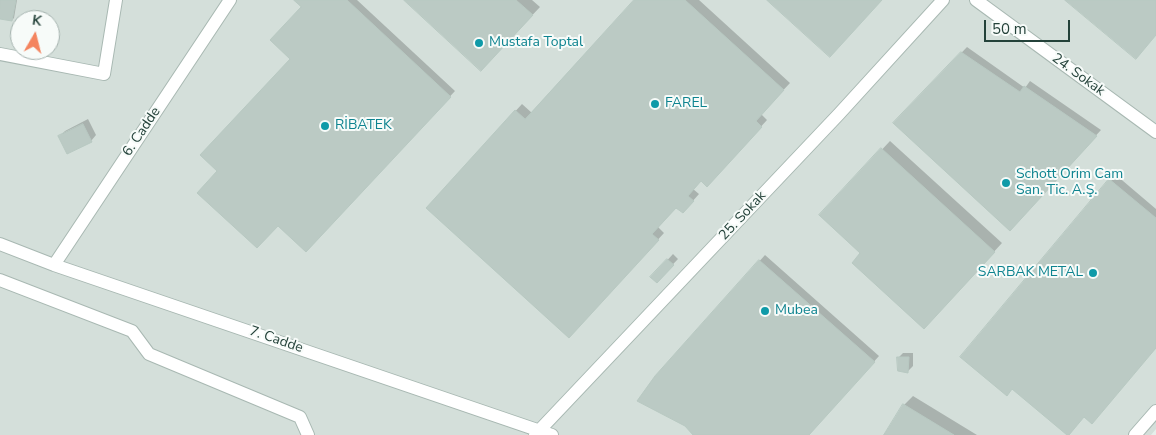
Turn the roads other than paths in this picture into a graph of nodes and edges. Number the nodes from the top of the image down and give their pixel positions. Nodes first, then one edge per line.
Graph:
1 (116, 0) edge
2 (230, 0) edge
3 (943, 0) edge
4 (976, 0) edge
5 (0, 54) edge
6 (1156, 132) edge
7 (0, 244) edge
8 (54, 265) junction
9 (0, 280) edge
10 (1156, 411) edge
11 (542, 434) edge
12 (308, 435) edge
13 (1135, 435) edge

1 - 5 street
2 - 8 street, 6. Cadde
3 - 11 street, 25. Sokak
4 - 6 street, 24. Sokak
7 - 8 street, 7. Cadde
8 - 11 street, 7. Cadde
9 - 12 street
10 - 13 street

